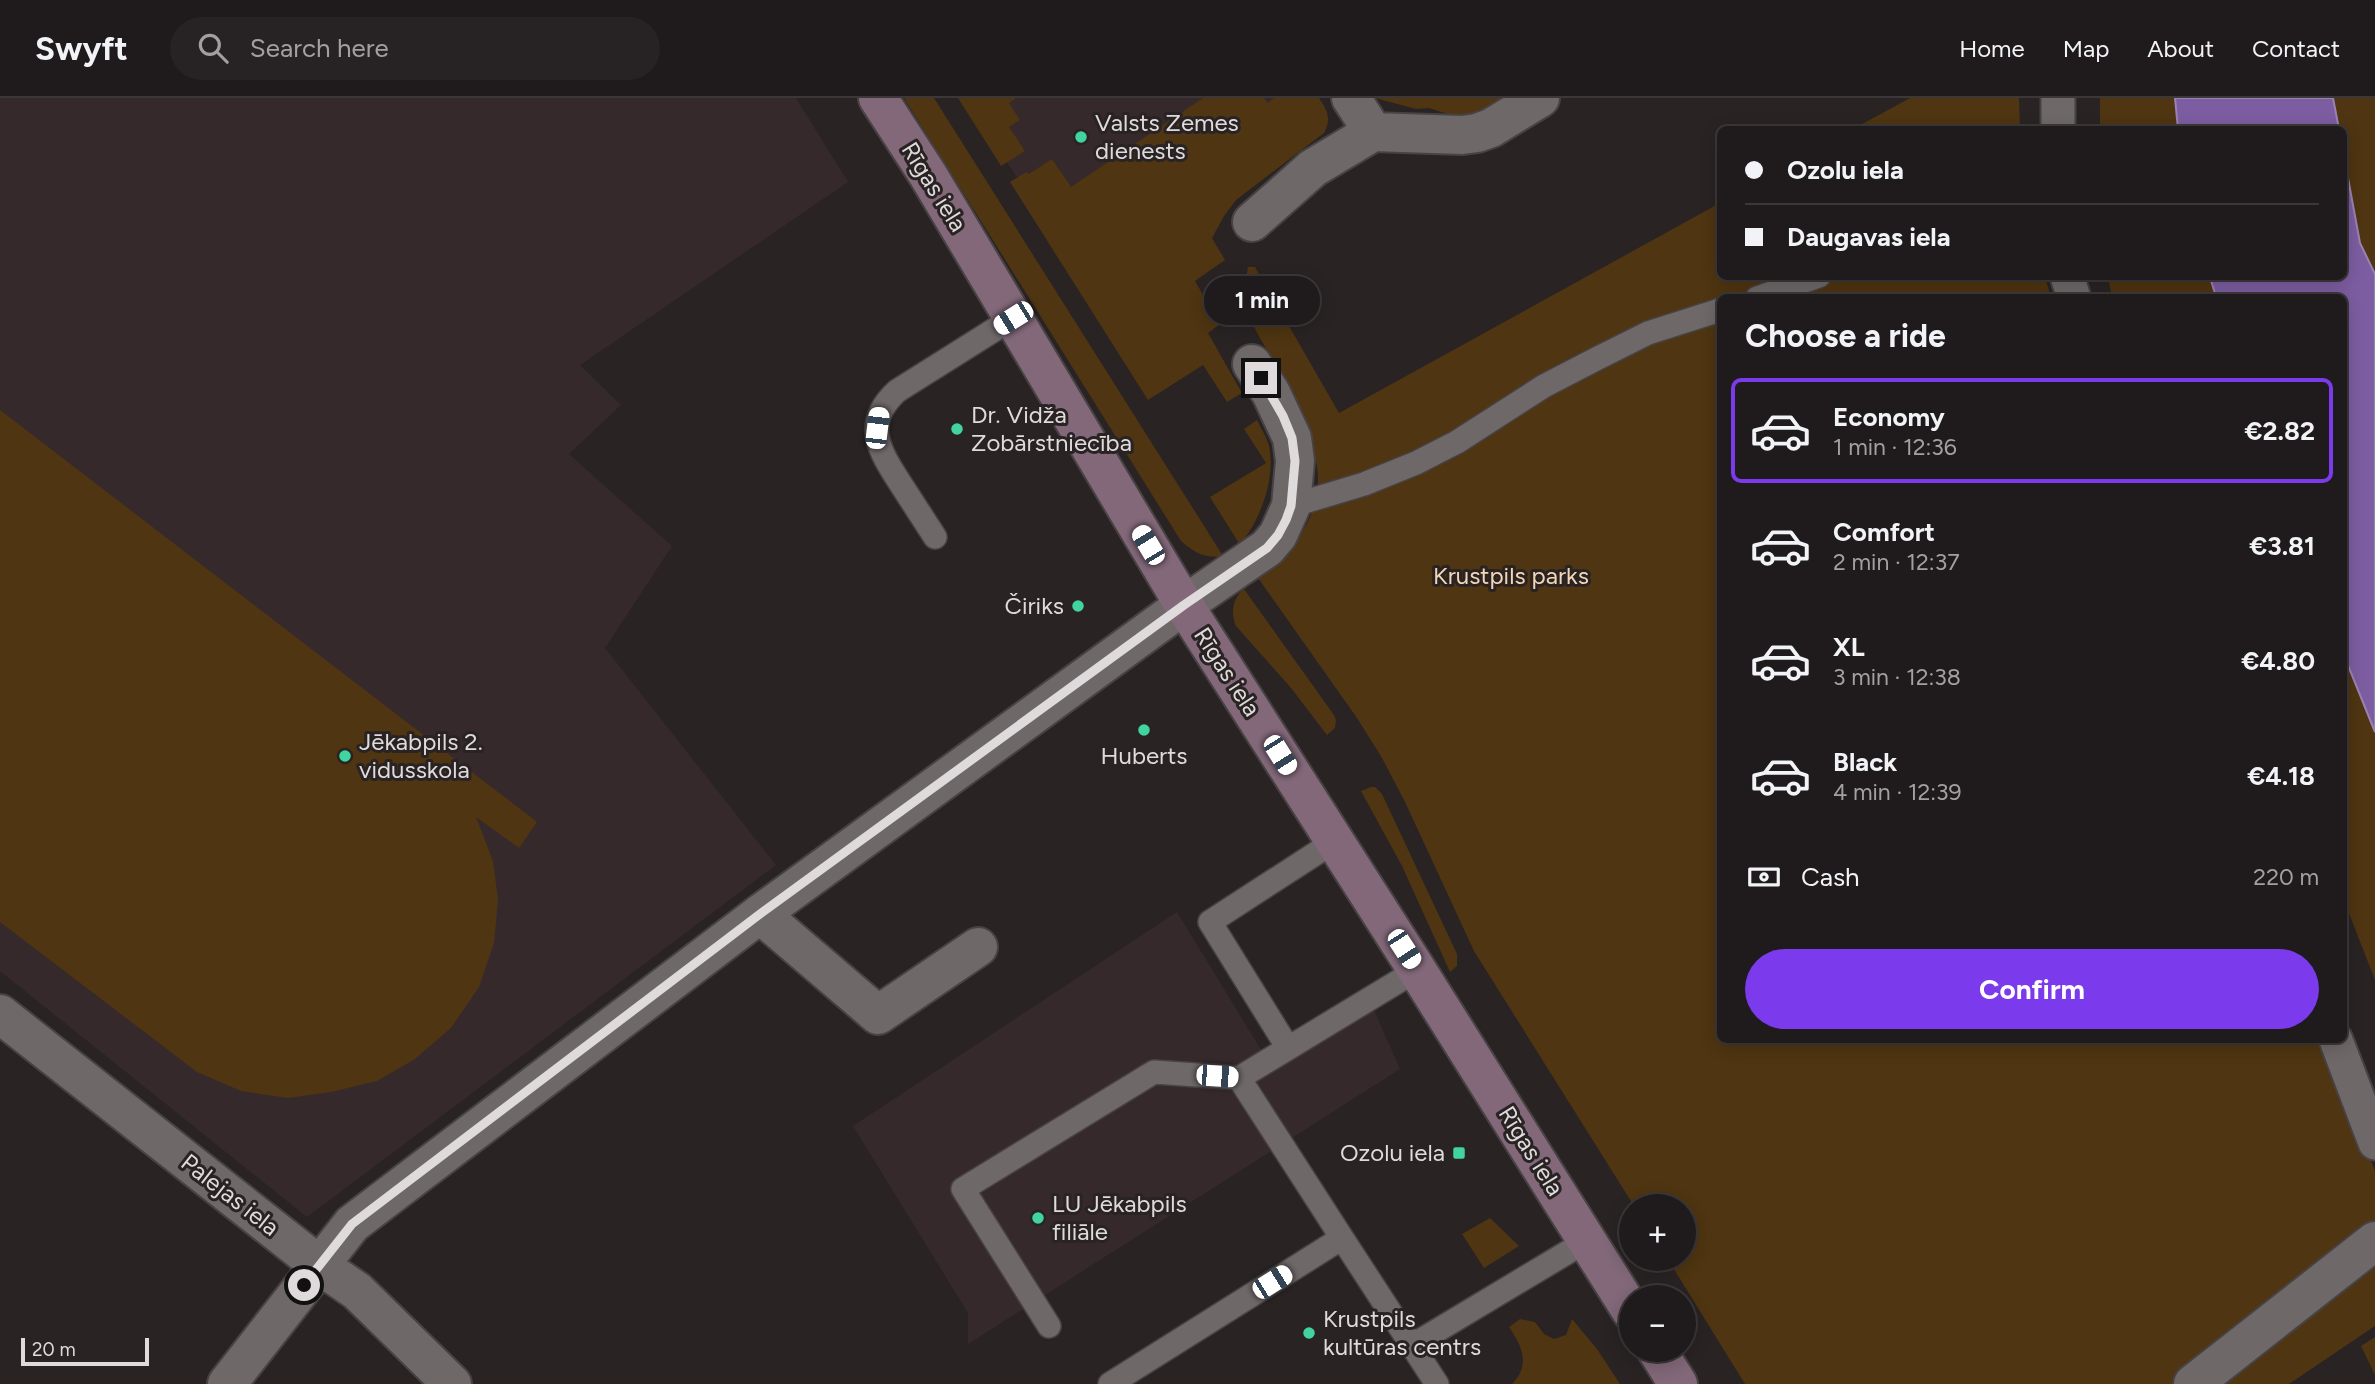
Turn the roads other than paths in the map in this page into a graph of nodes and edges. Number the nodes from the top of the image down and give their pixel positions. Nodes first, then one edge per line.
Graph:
1 (878, 98) edge
2 (1351, 98) edge
3 (1540, 98) edge
4 (2058, 98) edge
5 (2057, 126) edge
6 (1373, 132) junction
7 (1252, 222) dead end
8 (1808, 280) edge
9 (1768, 294) edge
10 (1717, 311) edge
11 (1013, 318) junction
12 (1252, 364) dead end
13 (1291, 506) junction
14 (935, 537) dead end
15 (1184, 605) junction
16 (1335, 841) junction
17 (760, 914) junction
18 (978, 947) dead end
19 (1418, 970) junction
20 (0, 1014) edge
21 (2337, 1043) edge
22 (1288, 1048) junction
23 (1239, 1078) junction
24 (2375, 1143) edge
25 (1342, 1238) junction
26 (1588, 1240) junction
27 (2375, 1241) edge
28 (319, 1265) junction
29 (1619, 1291) edge
30 (1049, 1325) dead end
31 (1413, 1345) junction
32 (1664, 1362) edge
33 (227, 1384) edge
34 (452, 1384) edge
35 (1110, 1384) edge
36 (1437, 1384) edge
37 (1678, 1384) edge
38 (2193, 1384) edge

1 - 11 main road, Rīgas iela
2 - 6 street
3 - 6 street
4 - 5 street
6 - 7 street
8 - 9 lane
10 - 13 lane
11 - 14 lane
11 - 15 main road, Rīgas iela
12 - 13 street
13 - 15 street
15 - 16 main road, Rīgas iela
15 - 17 street
16 - 19 main road, Rīgas iela
16 - 22 lane
17 - 18 street
17 - 28 street
19 - 22 lane
19 - 26 main road, Rīgas iela
20 - 28 street, Palejas iela
21 - 24 street
22 - 23 lane
23 - 25 lane
23 - 30 lane
25 - 31 lane
25 - 35 lane
26 - 29 main road, Rīgas iela
26 - 31 lane
27 - 38 street
28 - 33 street
28 - 34 street, Palejas iela
31 - 36 lane
32 - 37 main road

